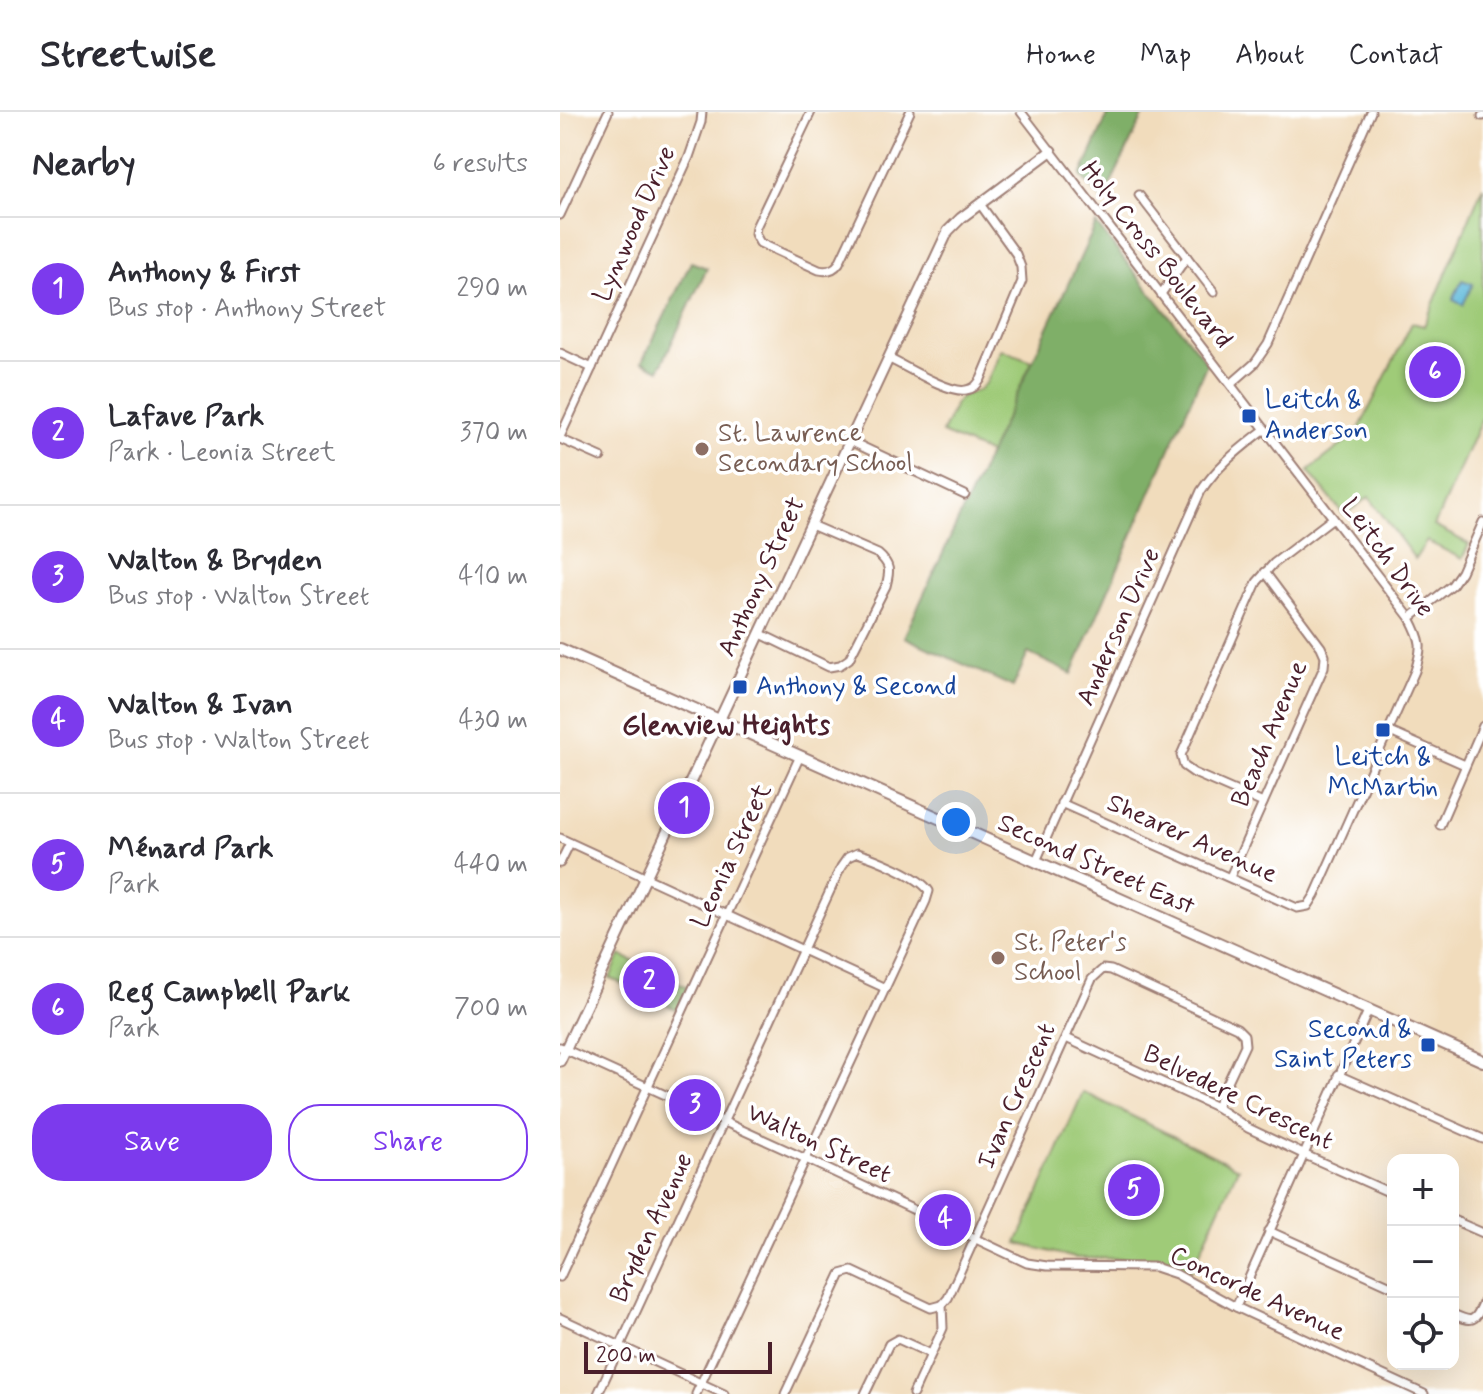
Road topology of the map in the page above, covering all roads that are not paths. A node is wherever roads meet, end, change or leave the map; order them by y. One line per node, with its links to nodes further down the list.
1 (608, 112): 10 (street)
2 (702, 112): 16 (street, Lynwood Drive)
3 (811, 112): 4 (street)
4 (910, 112)
5 (1021, 112): 7 (street, Holy Cross Boulevard)
6 (1371, 112): 17 (street)
7 (1051, 151): 9 (street, Anthony Street); 13 (street, Holy Cross Boulevard)
8 (1139, 195): 11 (street)
9 (980, 204): 15 (street, Anthony Street); 15 (street)
10 (560, 215)
11 (1187, 257): 12 (street); 13 (street)
12 (1214, 292)
13 (1161, 294): 17 (street, Holy Cross Boulevard)
14 (560, 353): 16 (street)
15 (888, 358): 20 (street, Anthony Street)
16 (592, 368): 19 (street, Lynwood Drive)
17 (1231, 384): 18 (street, Leitch Drive)
18 (1265, 429): 23 (street, Leitch Drive); 35 (street, Anderson Drive)
19 (560, 438): 21 (street)
20 (850, 441): 22 (street); 25 (street, Anthony Street)
21 (601, 457)
22 (965, 495)
23 (1333, 518): 26 (street); 27 (street, Leitch Drive)
24 (1483, 522): 27 (street)
25 (811, 525): 28 (street, Anthony Street); 28 (street)
26 (1265, 572): 36 (street, Beach Avenue); 36 (street)
27 (1410, 618): 32 (street, Leitch Drive)
28 (761, 634): 30 (street, Anthony Street)
29 (560, 649): 30 (main road, Second Street East)
30 (718, 719): 33 (main road, Second Street East); 42 (street, Anthony Street)
31 (1483, 726): 34 (street)
32 (1388, 731): 34 (street); 44 (street, Leitch Drive)
33 (800, 756): 40 (main road, Second Street East); 45 (street, Leonia Street)
34 (1465, 765): 37 (street)
35 (1061, 803): 40 (street, Anderson Drive); 43 (street, Shearer Avenue)
36 (1263, 803): 43 (street, Beach Avenue)
37 (1440, 825)
38 (560, 838): 39 (street)
39 (570, 843): 41 (street); 42 (street)
40 (1036, 861): 48 (main road, Second Street East)
41 (560, 863)
42 (645, 877): 45 (street); 50 (street, Anthony Street)
43 (1230, 877): 44 (street, Shearer Avenue)
44 (1308, 906)
45 (727, 915): 46 (street); 54 (street, Leonia Street)
46 (803, 950): 47 (street); 47 (street, Bryden Avenue); 56 (street, Bryden Avenue)
47 (885, 988): 59 (street)
48 (1368, 1011): 52 (main road, Second Street East); 53 (street)
49 (1066, 1038): 55 (street, Belvedere Crescent); 55 (street, Ivan Crescent); 64 (street, Ivan Crescent)
50 (563, 1048): 51 (street, Anthony Street); 54 (street, Walton Street)
51 (560, 1061)
52 (1483, 1061)
53 (1338, 1075): 57 (street); 58 (street)
54 (647, 1087): 56 (street, Walton Street); 65 (street, Leonia Street)
55 (1216, 1107): 58 (street, Belvedere Crescent)
56 (723, 1122): 59 (street, Walton Street); 72 (street, Bryden Avenue)
57 (1483, 1139)
58 (1303, 1154): 60 (street, Belvedere Crescent); 62 (street)
59 (806, 1159): 64 (street, Walton Street); 74 (street)
60 (1387, 1191)
61 (1459, 1223): 63 (street)
62 (1269, 1231): 66 (street); 69 (street)
63 (1483, 1233)
64 (975, 1238): 68 (street, Ivan Crescent); 69 (street, Concorde Avenue)
65 (560, 1277)
66 (1387, 1284)
67 (1483, 1303): 70 (street)
68 (942, 1305): 73 (street, Ivan Crescent); 78 (street)
69 (1236, 1307): 81 (street, Concorde Avenue)
70 (1459, 1317)
71 (560, 1318): 72 (street)
72 (619, 1345): 74 (street); 75 (street, Bryden Avenue)
73 (931, 1354): 79 (street); 80 (street, Ivan Crescent)
74 (701, 1384): 76 (street); 77 (street)
75 (598, 1394)
76 (696, 1394)
77 (724, 1394)
78 (785, 1394)
79 (865, 1394)
80 (913, 1394)
81 (1424, 1394)

